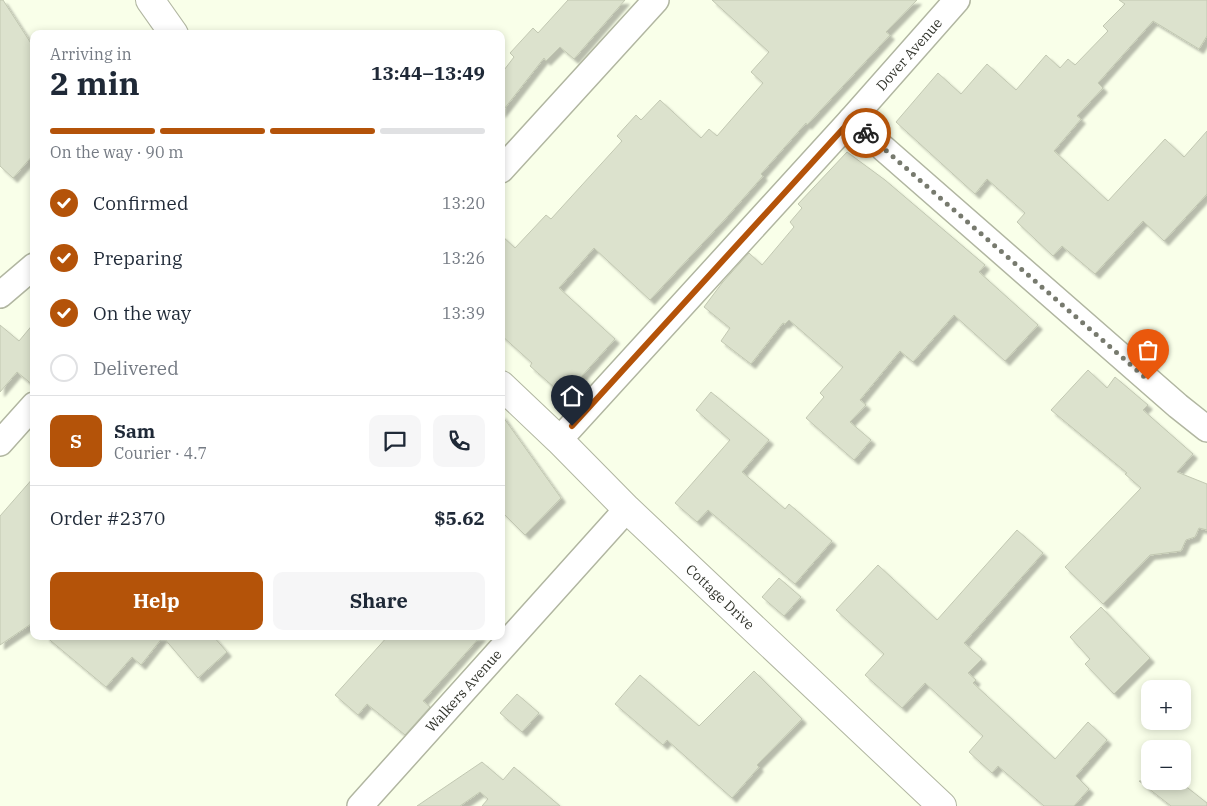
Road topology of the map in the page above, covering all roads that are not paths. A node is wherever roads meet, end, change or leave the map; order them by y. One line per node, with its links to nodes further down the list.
1 (150, 0): 4 (street)
2 (656, 0): 6 (street)
3 (957, 0): 5 (street, Dover Avenue)
4 (171, 30)
5 (851, 120): 11 (street); 12 (street, Dover Avenue)
6 (505, 166)
7 (30, 269): 8 (street)
8 (0, 295)
9 (505, 389): 12 (street, Cottage Drive)
10 (30, 409): 13 (street)
11 (1207, 429)
12 (559, 440): 14 (street, Cottage Drive)
13 (0, 443)
14 (627, 509): 15 (street, Walkers Avenue); 16 (street, Cottage Drive)
15 (360, 806)
16 (942, 806)

